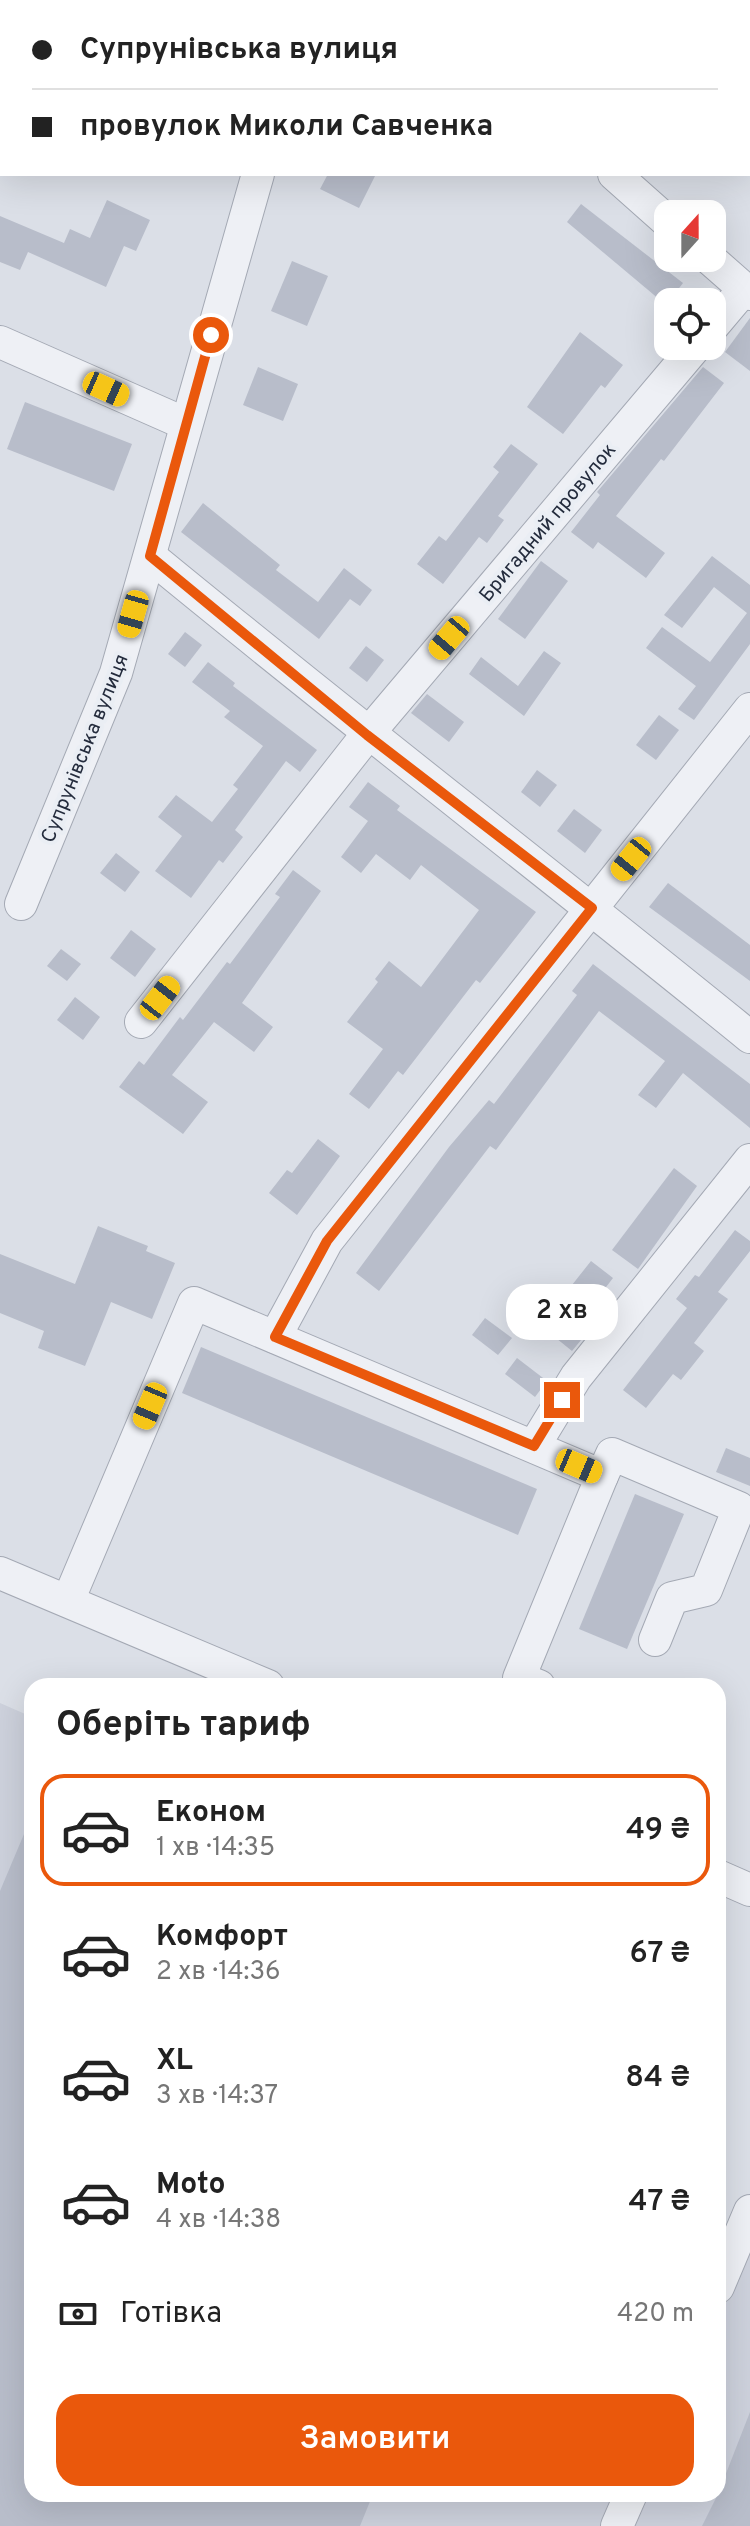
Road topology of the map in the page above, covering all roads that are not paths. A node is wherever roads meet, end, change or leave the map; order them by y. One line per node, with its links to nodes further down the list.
1 (257, 176): 9 (street, Супрунівська вулиця)
2 (616, 176): 3 (street)
3 (654, 210)
4 (725, 272): 5 (street)
5 (747, 292): 6 (street)
6 (726, 313)
7 (0, 342): 9 (street)
8 (684, 360): 12 (street, Бригадний провулок)
9 (186, 424): 10 (street, Супрунівська вулиця)
10 (150, 556): 12 (street); 13 (street, Супрунівська вулиця)
11 (750, 709): 14 (street)
12 (367, 735): 14 (street); 15 (street, Бригадний провулок)
13 (21, 904)
14 (592, 908): 16 (street); 18 (street)
15 (141, 1022)
16 (750, 1037)
17 (750, 1160): 19 (street)
18 (275, 1337): 19 (street); 22 (street)
19 (534, 1446): 20 (street)
20 (602, 1476): 23 (street); 25 (street)
21 (0, 1573): 22 (street)
22 (68, 1601): 24 (street)
23 (655, 1640)
24 (249, 1678)
25 (519, 1678)
26 (726, 1880): 27 (street)
27 (750, 1890)
28 (750, 2211): 29 (street)
29 (726, 2268)
30 (628, 2502): 31 (street)
31 (617, 2526)

